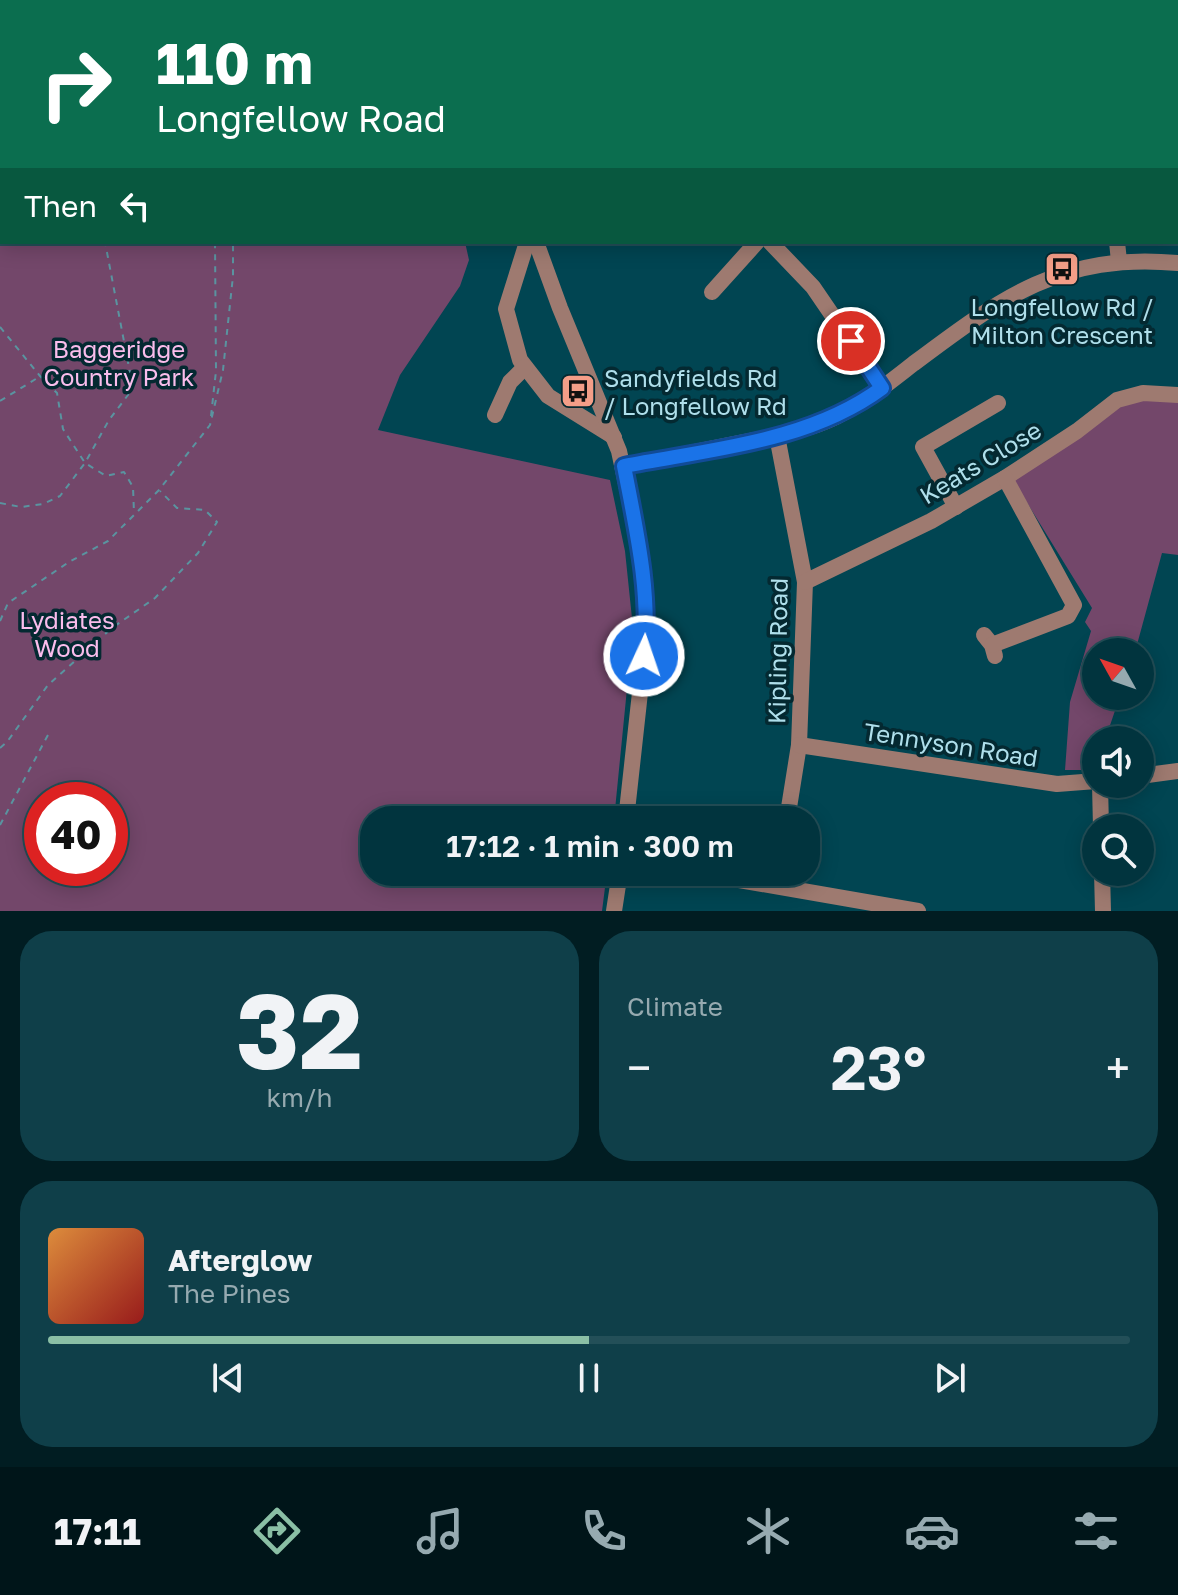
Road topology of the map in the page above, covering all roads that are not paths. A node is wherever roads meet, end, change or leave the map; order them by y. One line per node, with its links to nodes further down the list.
1 (526, 244): 9 (street)
2 (537, 244): 15 (street)
3 (755, 244): 8 (street)
4 (772, 244): 10 (street)
5 (1117, 244): 6 (street)
6 (1119, 261): 7 (street); 10 (street)
7 (1178, 263)
8 (708, 294)
9 (525, 367): 13 (street); 15 (street)
10 (882, 388): 14 (street)
11 (1178, 395): 17 (street, Keats Close)
12 (998, 403): 18 (street)
13 (495, 415)
14 (777, 436): 16 (street); 19 (street, Kipling Road)
15 (615, 437): 16 (street)
16 (624, 466): 25 (street)
17 (1005, 478): 18 (street, Keats Close); 20 (street)
18 (956, 507): 19 (street, Keats Close)
19 (805, 582): 21 (street, Kipling Road)
20 (990, 646)
21 (799, 745): 24 (street, Tennyson Road); 26 (street, Kipling Road)
22 (1178, 771): 23 (street)
23 (1154, 774)
24 (1082, 783)
25 (628, 806)
26 (789, 806)
27 (618, 886): 30 (street)
28 (805, 886): 31 (street)
29 (1102, 886): 32 (street)
30 (614, 911)
31 (918, 911)
32 (1103, 911)

